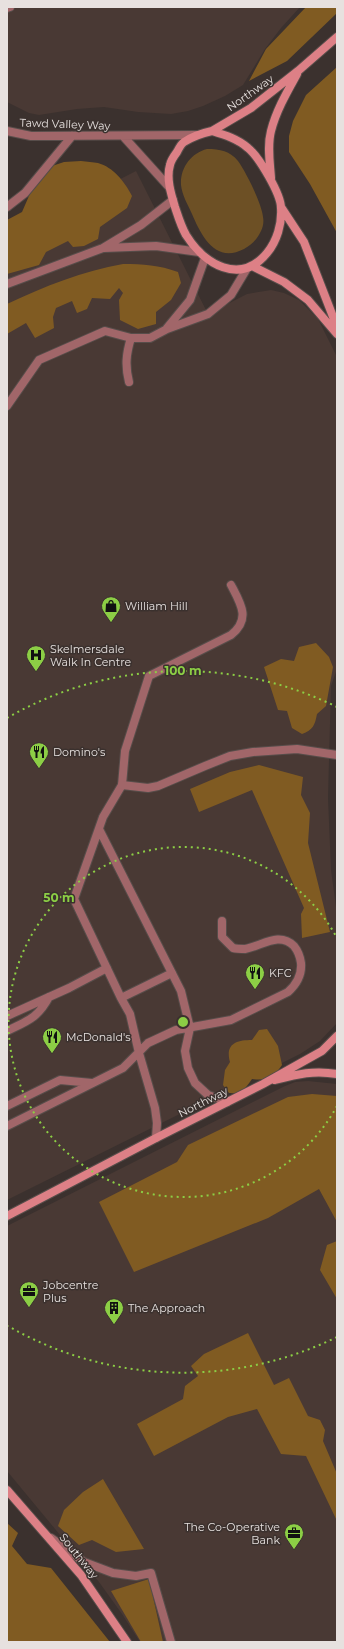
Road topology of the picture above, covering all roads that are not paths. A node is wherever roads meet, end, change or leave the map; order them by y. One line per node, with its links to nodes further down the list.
1 (10, 7): 2 (street)
2 (7, 8)
3 (337, 37): 4 (street, Northway)
4 (301, 69): 6 (street, Northway); 10 (street, Northway)
5 (7, 131): 8 (street, Tawd Valley Way)
6 (212, 131): 7 (street); 10 (street)
7 (196, 135): 9 (street, Tawd Valley Way); 11 (street)
8 (72, 136): 9 (street, Tawd Valley Way); 13 (street)
9 (123, 136): 11 (street, Tawd Valley Way)
10 (272, 183): 14 (street)
11 (169, 187): 12 (street)
12 (173, 200): 15 (street); 16 (street)
13 (7, 207)
14 (281, 207): 18 (street); 20 (street)
15 (103, 248): 16 (street); 19 (street)
16 (199, 252): 17 (street)
17 (205, 258): 18 (street); 21 (street)
18 (249, 268): 21 (street); 22 (street)
19 (7, 284)
20 (337, 327)
21 (167, 329): 23 (street)
22 (337, 334)
23 (131, 338): 24 (street); 25 (street)
24 (129, 382)
25 (7, 406)
26 (231, 585): 28 (street)
27 (337, 754): 28 (street)
28 (122, 785): 29 (street)
29 (99, 829): 31 (street); 32 (street)
30 (222, 921): 36 (street)
31 (107, 968): 33 (street); 34 (street)
32 (172, 973): 34 (street); 36 (street)
33 (49, 997): 35 (street); 37 (street)
34 (121, 998): 39 (street)
35 (7, 1016)
36 (190, 1028): 39 (street); 43 (street)
37 (7, 1032)
38 (337, 1036): 42 (street, Northway)
39 (139, 1053): 41 (street); 46 (street)
40 (337, 1074): 42 (street)
41 (93, 1084): 44 (street); 45 (street)
42 (263, 1084): 43 (street, Northway)
43 (227, 1102): 46 (street, Northway)
44 (7, 1106)
45 (7, 1126)
46 (156, 1138): 47 (street, Northway)
47 (7, 1216)
48 (7, 1490): 49 (street, Southway)
49 (51, 1538): 50 (street, Southway); 51 (street)
50 (127, 1642)
51 (171, 1642)

